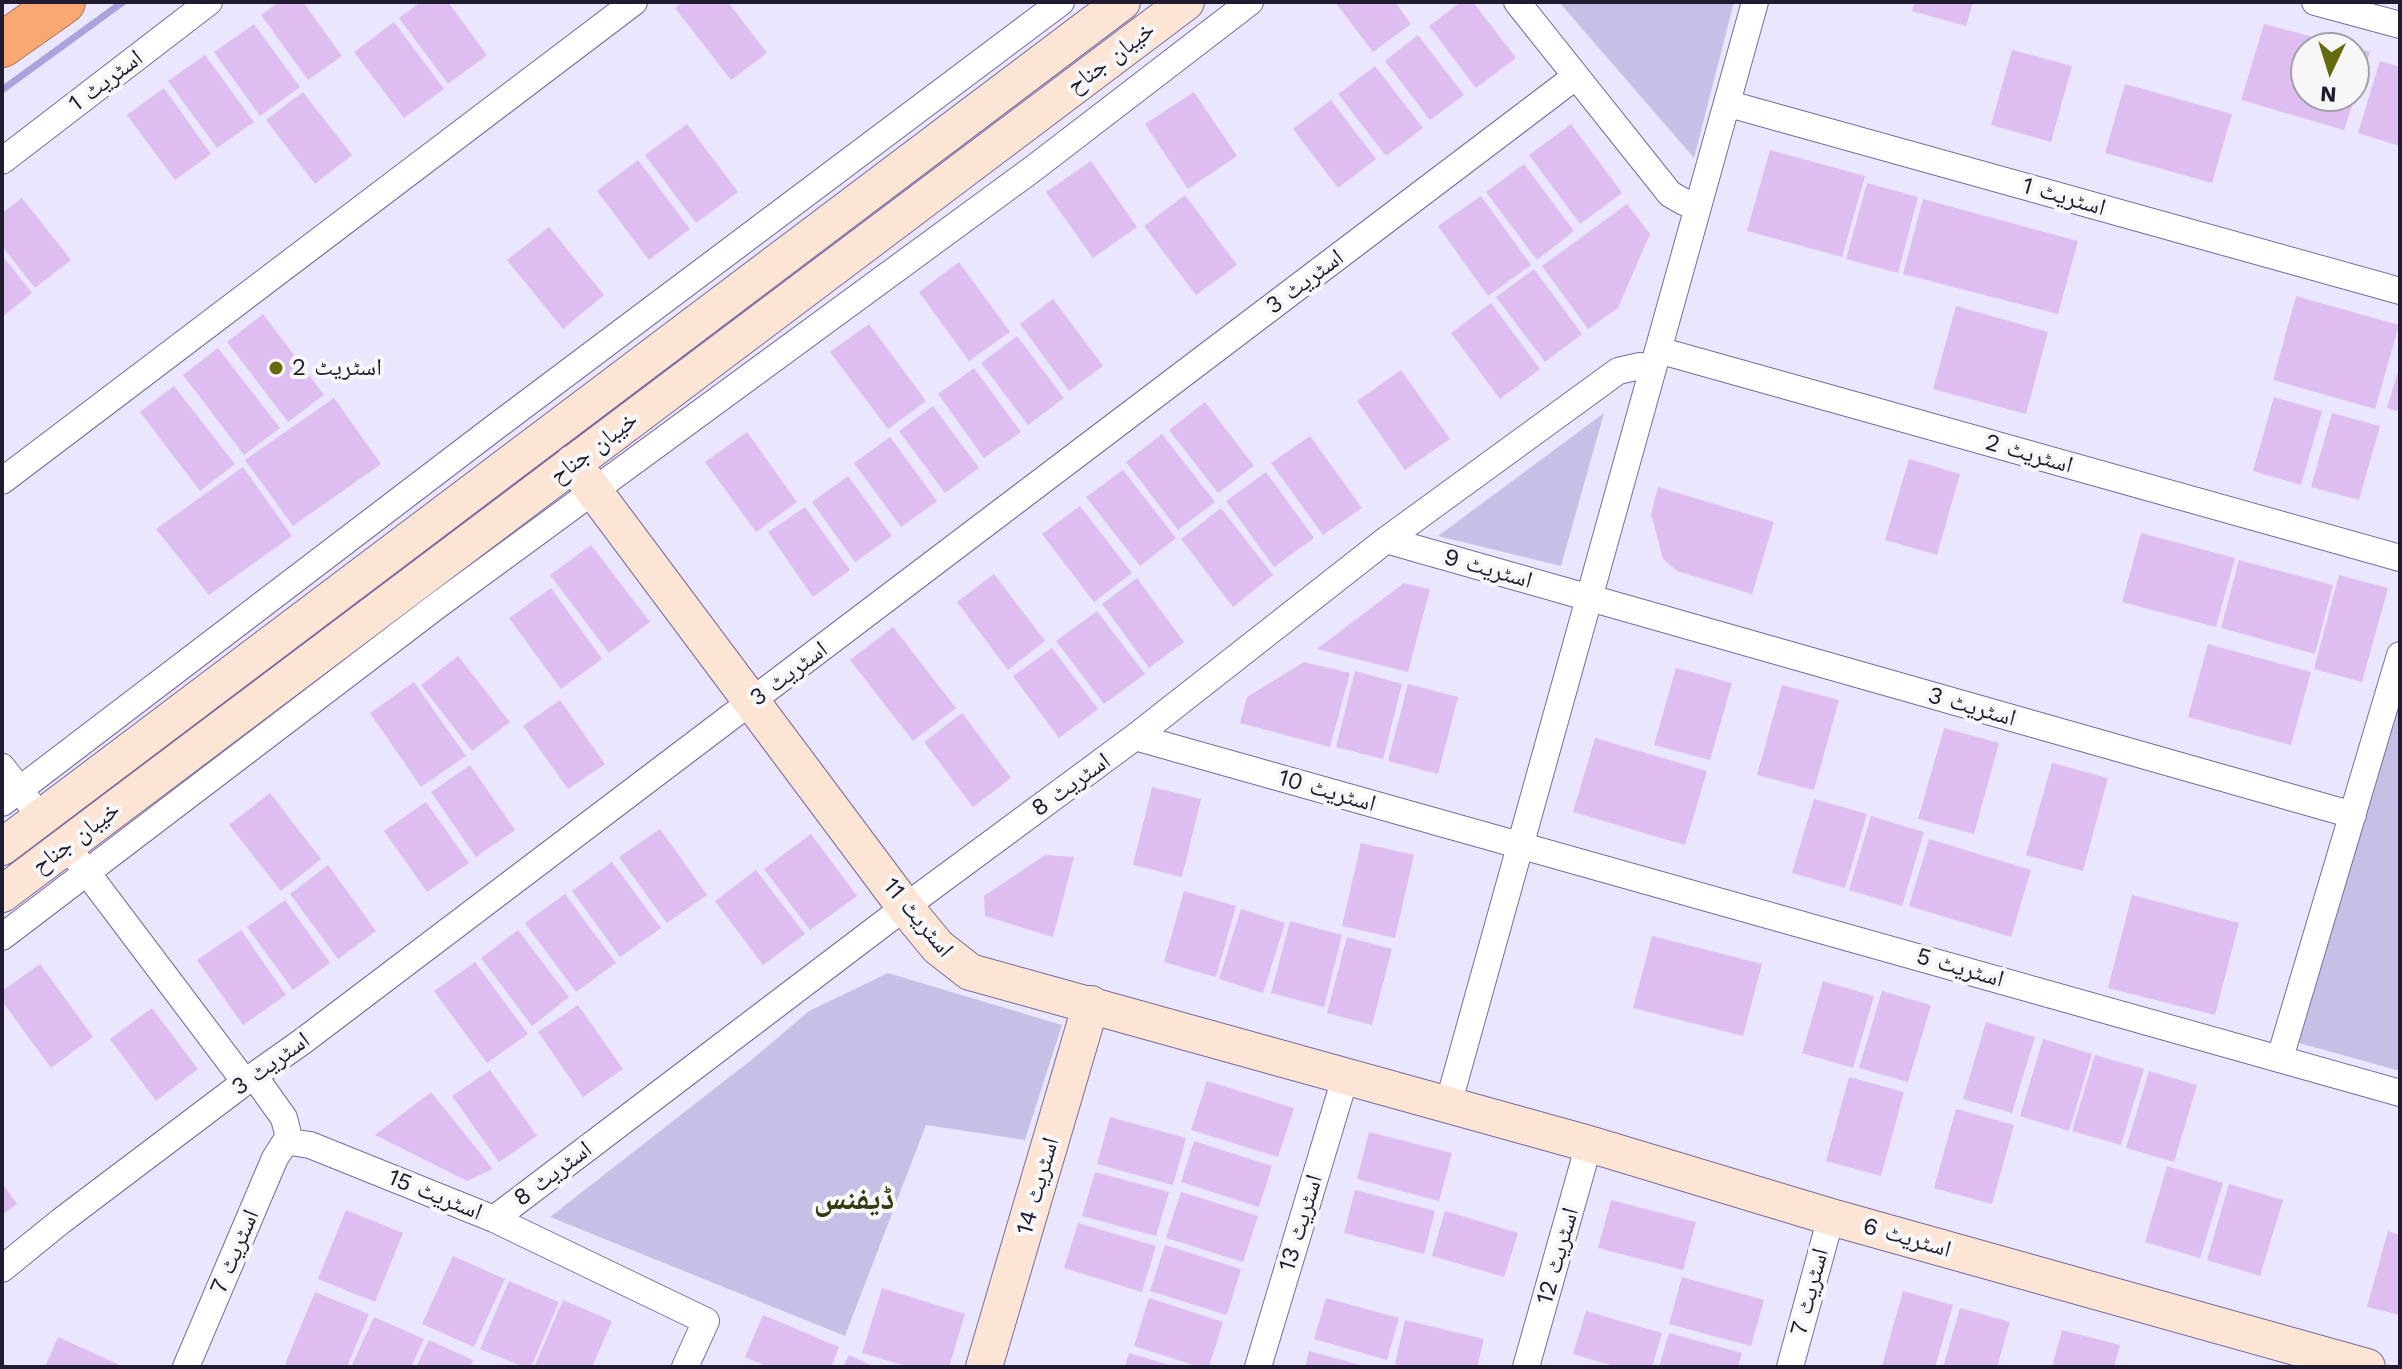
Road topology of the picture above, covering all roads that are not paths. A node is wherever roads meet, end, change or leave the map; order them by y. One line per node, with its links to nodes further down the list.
1 (63, 2): 12 (highway)
2 (209, 2): 15 (street, اسٹریٹ 1)
3 (634, 2): 20 (street)
4 (1061, 2): 28 (street)
5 (1122, 2): 28 (main road, خیبان جناح)
6 (1186, 2): 19 (main road, خیبان جناح)
7 (1250, 2): 19 (street)
8 (1517, 2): 13 (street)
9 (1755, 2): 14 (street)
10 (2315, 2): 11 (street)
11 (2400, 25)
12 (2, 45)
13 (1575, 77): 16 (street); 25 (street, اسٹریٹ 3)
14 (1729, 104): 16 (street); 17 (street, اسٹریٹ 1)
15 (2, 161)
16 (1698, 206): 18 (street)
17 (2400, 291)
18 (1656, 360): 21 (street, اسٹریٹ 8); 22 (street, اسٹریٹ 2); 23 (street)
19 (583, 477): 25 (main road, اسٹریٹ 11); 32 (main road, خیبان جناح)
20 (2, 481)
21 (1386, 540): 23 (street, اسٹریٹ 9); 26 (street, اسٹریٹ 8)
22 (2400, 558)
23 (1591, 599): 29 (street, اسٹریٹ 3); 30 (street)
24 (2400, 655): 29 (street)
25 (753, 701): 34 (main road, اسٹریٹ 11); 39 (street, اسٹریٹ 3)
26 (1135, 737): 30 (street, اسٹریٹ 10); 34 (street, اسٹریٹ 8)
27 (2, 767): 28 (street)
28 (21, 804): 31 (main road, خیبان جناح)
29 (2353, 815): 37 (street)
30 (1519, 844): 37 (street, اسٹریٹ 5); 41 (street)
31 (2, 847)
32 (76, 859): 33 (main road, خیبان جناح); 35 (street); 39 (street)
33 (2, 894)
34 (905, 907): 36 (main road, اسٹریٹ 11); 45 (street, اسٹریٹ 8)
35 (2, 937)
36 (1091, 1004): 38 (main road, اسٹریٹ 11); 49 (main road, اسٹریٹ 14)
37 (2280, 1058): 40 (street, اسٹریٹ 5)
38 (1345, 1078): 41 (main road, اسٹریٹ 11); 50 (street, اسٹریٹ 13)
39 (250, 1079): 42 (street); 46 (street, اسٹریٹ 3)
40 (2400, 1093)
41 (1448, 1105): 43 (main road, اسٹریٹ 6)
42 (290, 1142): 45 (street, اسٹریٹ 15); 47 (street, اسٹریٹ 7)
43 (1589, 1144): 44 (main road, اسٹریٹ 6); 51 (street, اسٹریٹ 12)
44 (1831, 1217): 52 (street, اسٹریٹ 7); 53 (main road, اسٹریٹ 6)
45 (494, 1219): 48 (street, اسٹریٹ 15)
46 (2, 1269)
47 (186, 1367)
48 (685, 1367)
49 (984, 1367)
50 (1258, 1367)
51 (1526, 1367)
52 (1790, 1367)
53 (2367, 1367)

